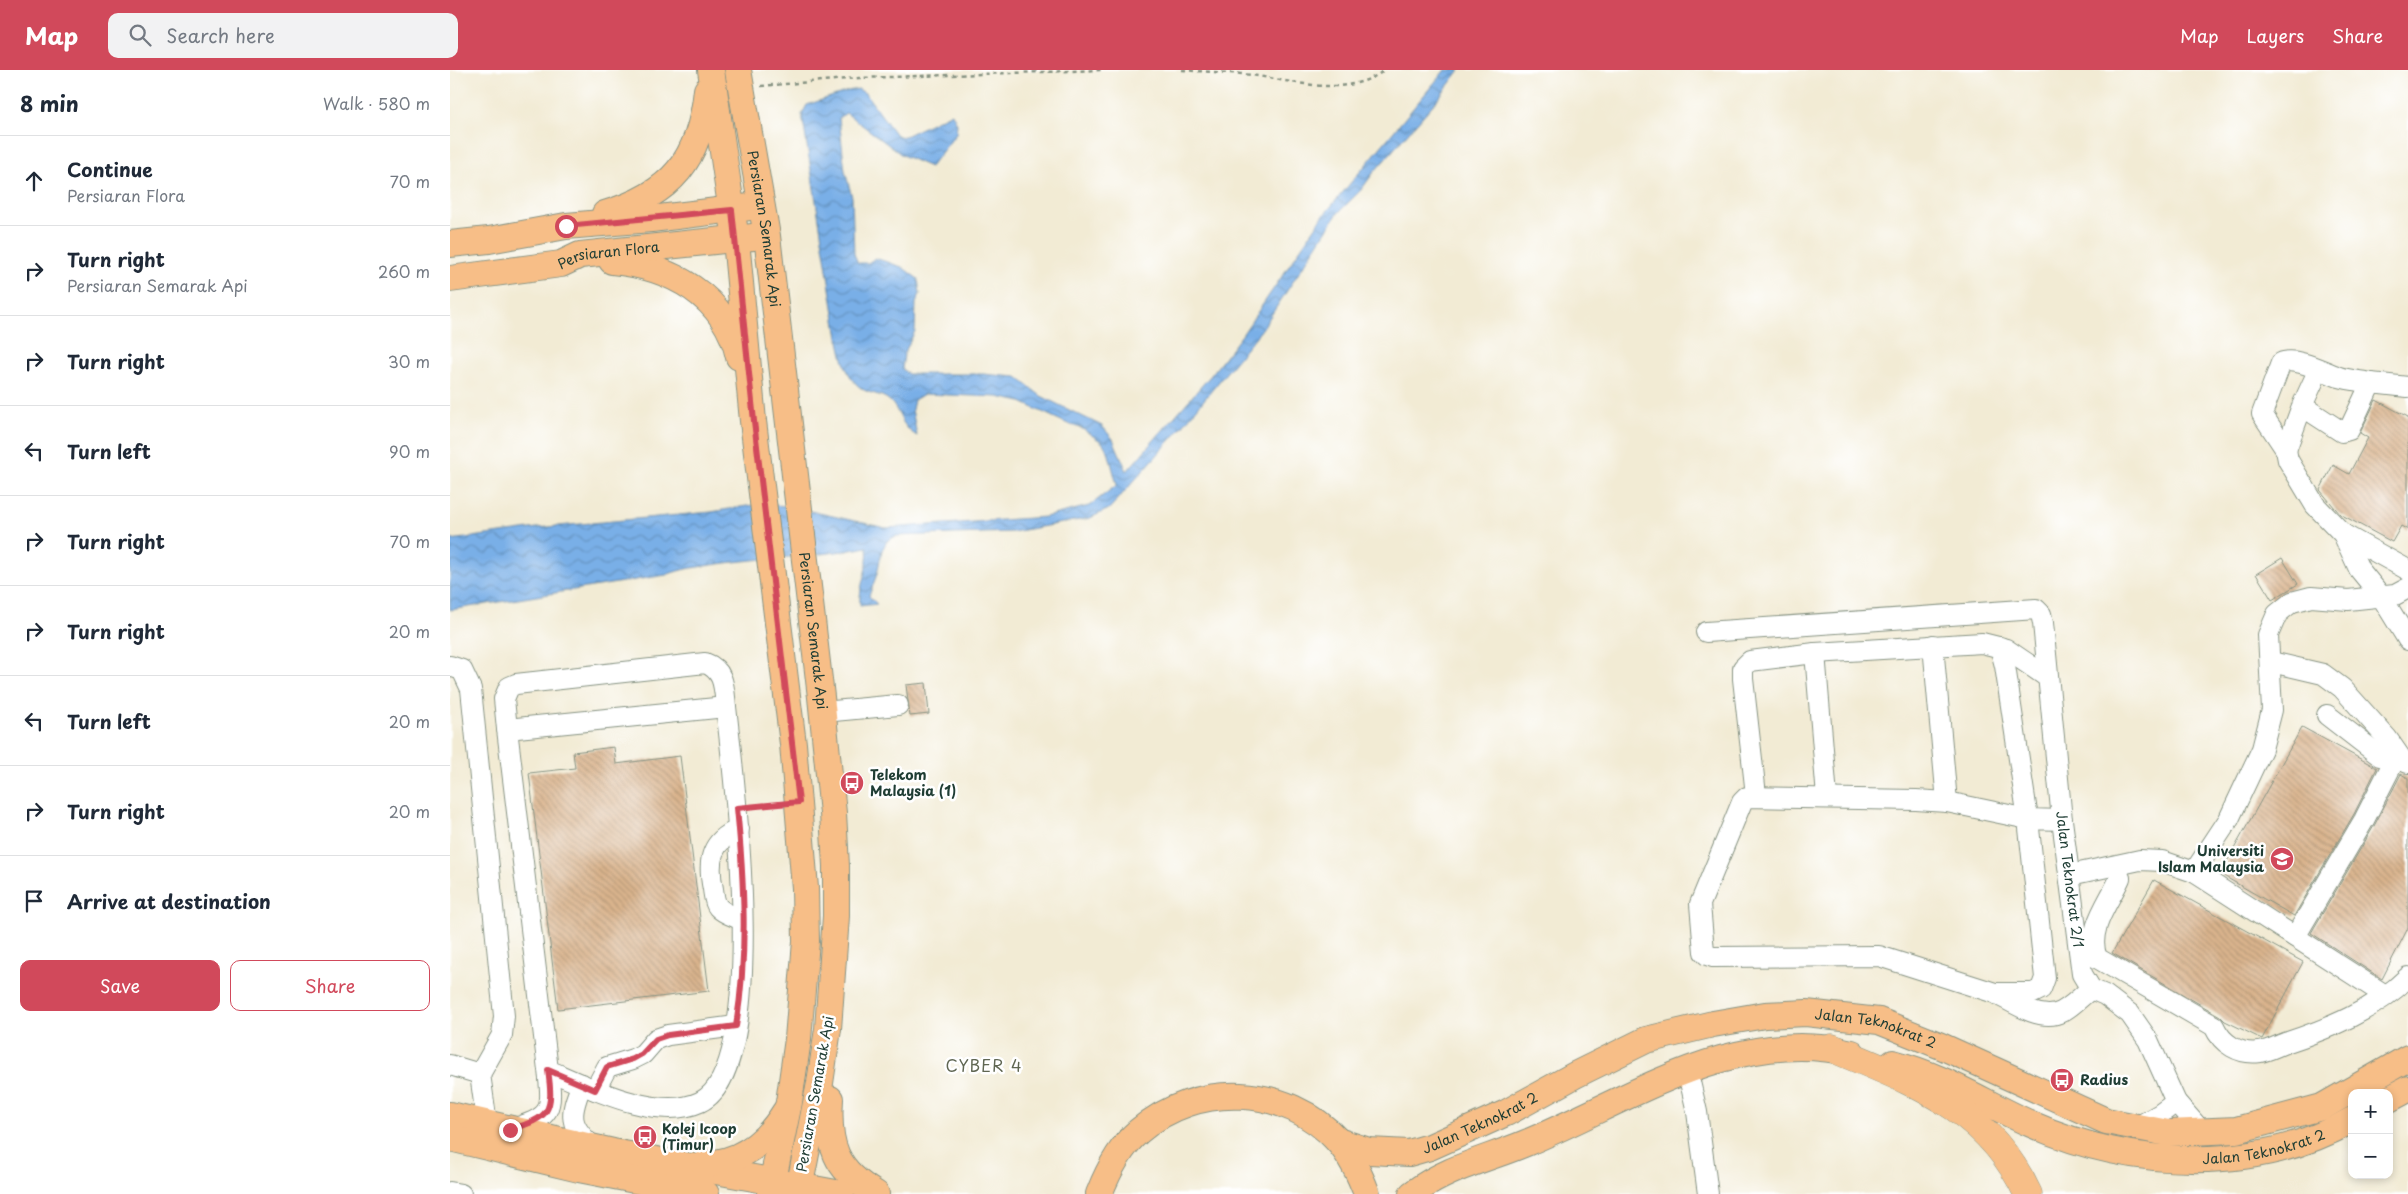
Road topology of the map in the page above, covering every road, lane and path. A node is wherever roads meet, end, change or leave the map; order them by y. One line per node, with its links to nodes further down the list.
1 (706, 70): 9 (main road)
2 (711, 70): 8 (main road, Persiaran Semarak Api)
3 (1102, 70): 6 (path)
4 (1182, 70): 5 (path)
5 (1385, 70)
6 (740, 79): 7 (main road, Persiaran Semarak Api)
7 (763, 206): 8 (main road); 10 (main road, Persiaran Semarak Api)
8 (732, 210): 9 (main road); 11 (main road, Persiaran Semarak Api)
9 (566, 226): 12 (main road)
10 (767, 236): 11 (main road, Persiaran Flora); 35 (main road, Persiaran Semarak Api)
11 (736, 240): 13 (main road, Persiaran Flora); 19 (main road, Persiaran Semarak Api)
12 (450, 244)
13 (561, 264): 14 (main road, Persiaran Flora); 19 (main road)
14 (450, 279)
15 (2319, 369): 16 (street); 18 (street); 20 (street)
16 (2371, 382): 17 (street); 18 (street)
17 (2408, 387)
18 (2302, 406): 20 (street)
19 (754, 421): 41 (main road, Persiaran Semarak Api)
20 (2286, 450): 21 (street)
21 (2343, 534): 22 (street); 24 (street)
22 (2408, 570)
23 (2408, 588): 24 (street)
24 (2381, 596): 26 (street); 30 (street)
25 (1706, 632): 32 (street, Jalan Teknokrat 2/1)
26 (2408, 640)
27 (1933, 645): 28 (street); 29 (street); 42 (street)
28 (2000, 647): 32 (street); 44 (street)
29 (1815, 653): 39 (street); 40 (street)
30 (2271, 662): 38 (street); 48 (street)
31 (450, 666): 64 (street)
32 (2048, 677): 45 (street, Jalan Teknokrat 2/1)
33 (898, 705): 35 (street)
34 (726, 706): 37 (street); 37 (street); 43 (street)
35 (823, 712): 57 (main road, Persiaran Semarak Api)
36 (2328, 715): 38 (street)
37 (507, 729): 63 (street)
38 (2402, 761): 52 (street)
39 (1756, 795): 40 (street); 55 (street)
40 (1827, 797): 42 (street)
41 (799, 802): 43 (path); 69 (main road, Persiaran Semarak Api)
42 (1947, 802): 44 (street)
43 (737, 808): 46 (street)
44 (2028, 820): 45 (street); 55 (street)
45 (2062, 820): 50 (street, Jalan Teknokrat 2/1)
46 (739, 829): 51 (street); 51 (street)
47 (2162, 860): 48 (street); 49 (street); 50 (street)
48 (2194, 872): 52 (street)
49 (2120, 878): 50 (street); 56 (street)
50 (2071, 881): 54 (street, Jalan Teknokrat 2/1)
51 (742, 920): 58 (street)
52 (2295, 937): 56 (street)
53 (2408, 977): 56 (street)
54 (2091, 989): 55 (street); 68 (street)
55 (1995, 993)
56 (2386, 995)
57 (829, 1016): 81 (main road, Persiaran Semarak Api); 86 (main road)
58 (736, 1026): 65 (street); 65 (street)
59 (1832, 1048): 62 (main road, Jalan Teknokrat 2); 71 (main road, Jalan Teknokrat 2); 91 (highway)
60 (2408, 1058): 74 (main road, Jalan Teknokrat 2)
61 (450, 1064): 64 (street)
62 (1687, 1069): 89 (main road, Jalan Teknokrat 2); 90 (street)
63 (548, 1070): 65 (street); 72 (street)
64 (480, 1074): 72 (street)
65 (588, 1087): 77 (street)
66 (2408, 1089): 67 (main road)
67 (2393, 1097)
68 (2176, 1102): 73 (street); 74 (street)
69 (789, 1105): 78 (main road); 79 (main road, Persiaran Semarak Api)
70 (450, 1114): 72 (main road)
71 (2348, 1122)
72 (499, 1127): 77 (main road)
73 (2137, 1127): 74 (main road, Jalan Teknokrat 2); 76 (main road, Jalan Teknokrat 2)
74 (2205, 1132)
75 (450, 1138): 80 (main road)
76 (1338, 1141): 87 (main road); 88 (main road)
77 (595, 1148): 78 (main road)
78 (681, 1164): 79 (main road)
79 (771, 1187): 81 (main road)
80 (673, 1190): 84 (main road)
81 (799, 1190): 85 (main road)
82 (450, 1192): 83 (street)
83 (460, 1194)
84 (706, 1194)
85 (841, 1194)
86 (876, 1194)
87 (1099, 1194)
88 (1367, 1194)
89 (1412, 1194)
90 (1708, 1194)
91 (2028, 1194)

